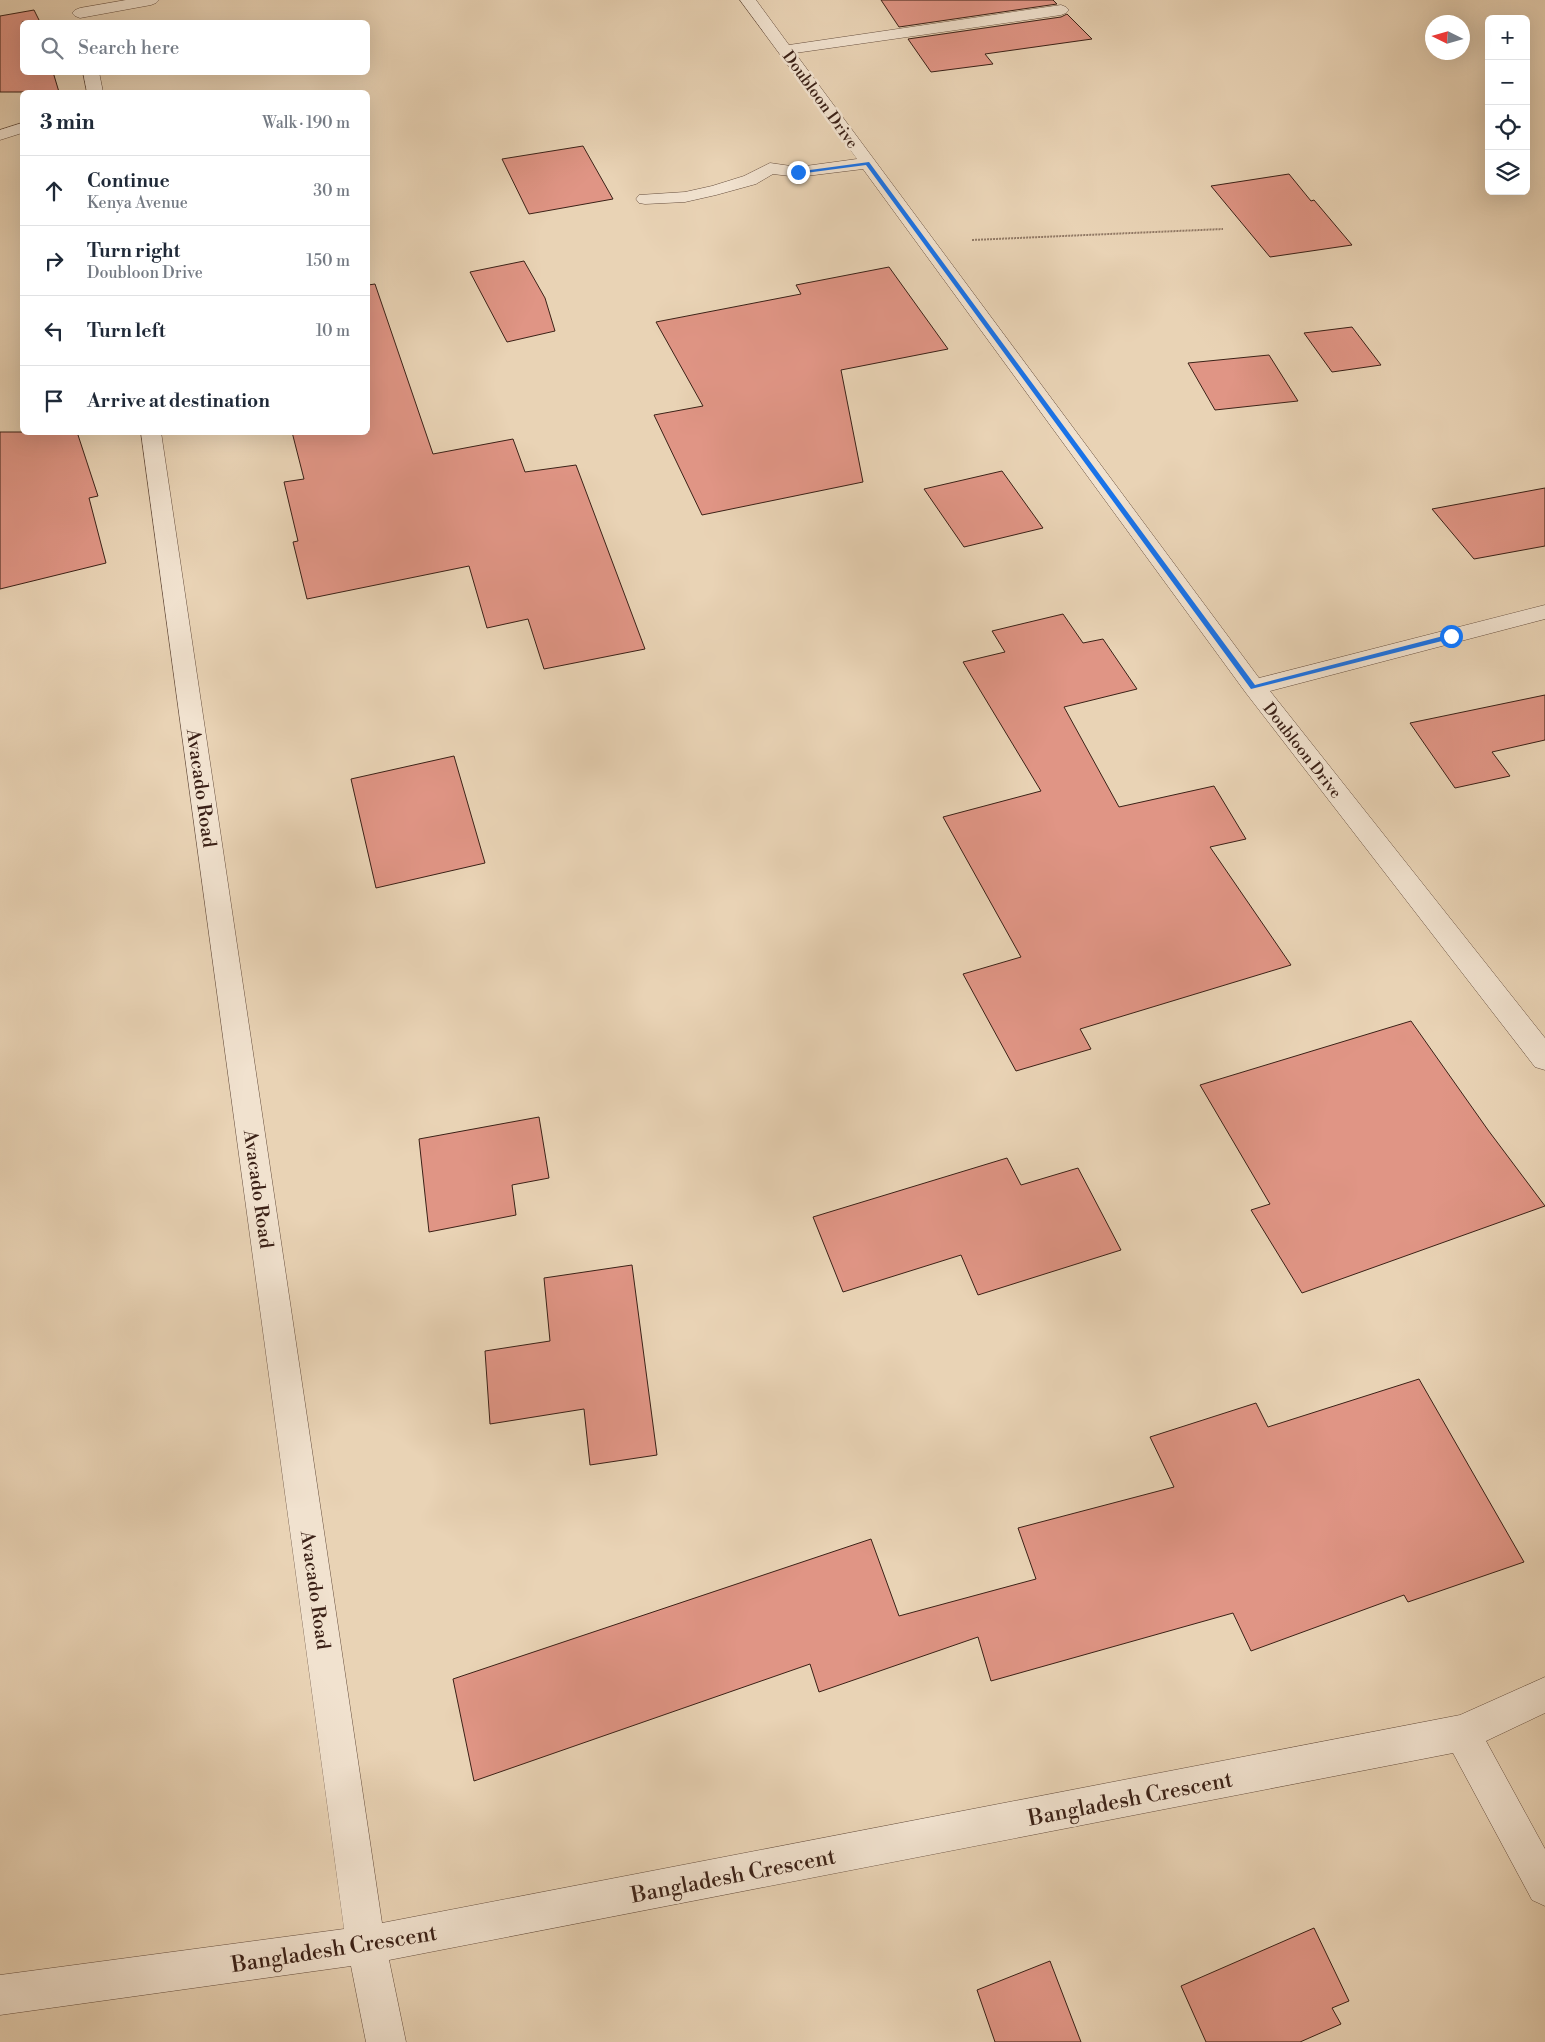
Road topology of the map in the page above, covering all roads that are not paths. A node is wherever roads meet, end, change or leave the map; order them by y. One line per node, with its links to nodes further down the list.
1 (151, 0): 4 (street)
2 (748, 0): 5 (street, Doubloon Drive)
3 (1061, 10): 5 (street)
4 (80, 12)
5 (784, 50): 8 (street, Doubloon Drive)
6 (20, 129): 7 (street)
7 (0, 135)
8 (868, 163): 9 (street); 12 (street, Doubloon Drive)
9 (645, 199)
10 (151, 435): 18 (street, Avacado Road)
11 (1545, 612): 12 (street)
12 (1254, 688): 13 (street, Doubloon Drive)
13 (1533, 1024): 14 (street, Doubloon Drive)
14 (1545, 1059)
15 (1545, 1695): 16 (street)
16 (1462, 1733): 17 (street); 18 (street, Bangladesh Crescent)
17 (1545, 1887)
18 (366, 1945): 19 (street, Bangladesh Crescent); 20 (street, Avacado Road)
19 (0, 1996)
20 (386, 2042)

